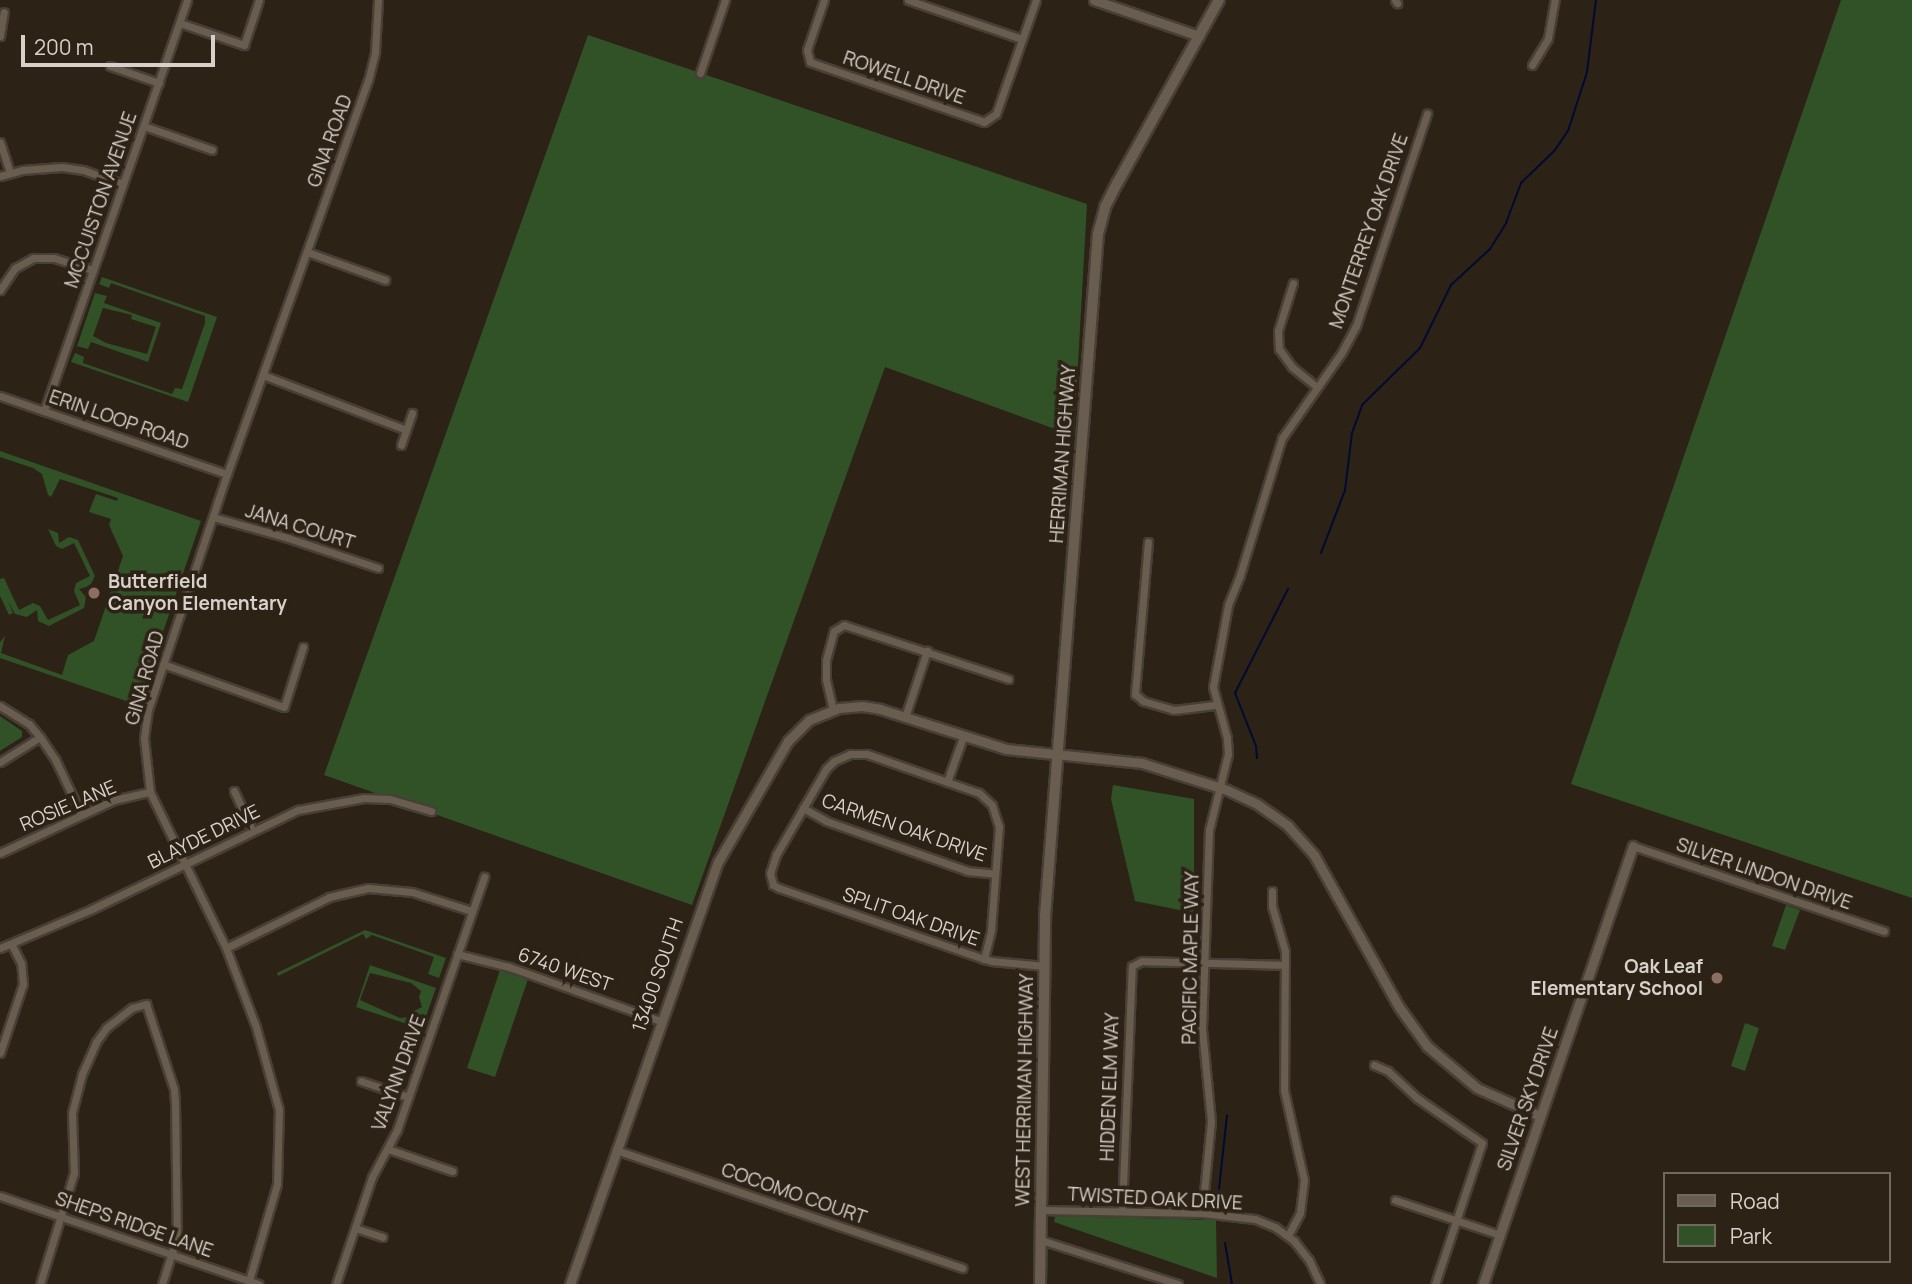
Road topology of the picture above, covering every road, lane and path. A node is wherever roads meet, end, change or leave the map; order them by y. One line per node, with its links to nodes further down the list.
1 (187, 0): 12 (street, MCCUISTON AVENUE)
2 (259, 0): 12 (street)
3 (378, 0): 27 (street, GINA ROAD)
4 (725, 0): 18 (street)
5 (824, 0): 15 (street, ROWELL DRIVE)
6 (908, 0): 15 (street)
7 (1035, 0): 15 (street)
8 (1094, 0): 14 (street)
9 (1219, 0): 14 (main road, HERRIMAN HIGHWAY)
10 (1555, 0): 16 (street)
11 (4, 12): 13 (street)
12 (180, 23): 19 (street, MCCUISTON AVENUE)
13 (0, 36)
14 (1199, 36): 53 (main road, HERRIMAN HIGHWAY)
15 (1022, 39)
16 (1532, 65)
17 (110, 66): 19 (street)
18 (700, 73)
19 (159, 83): 21 (street, MCCUISTON AVENUE)
20 (1427, 114): 33 (street, MONTERREY OAK DRIVE)
21 (144, 126): 23 (street); 26 (street, MCCUISTON AVENUE)
22 (0, 142): 24 (street)
23 (212, 150)
24 (10, 172): 25 (street); 26 (street)
25 (0, 176)
26 (123, 184): 28 (street, MCCUISTON AVENUE)
27 (307, 253): 29 (street); 32 (street, GINA ROAD)
28 (93, 270): 31 (street); 35 (street, MCCUISTON AVENUE)
29 (385, 280)
30 (1293, 283): 33 (street)
31 (0, 290)
32 (263, 375): 37 (street); 39 (street, GINA ROAD)
33 (1317, 387): 47 (street, MONTERREY OAK DRIVE)
34 (0, 396): 35 (street, ERIN LOOP ROAD)
35 (44, 411): 39 (street, ERIN LOOP ROAD)
36 (412, 413): 37 (street)
37 (406, 430): 38 (street)
38 (401, 445)
39 (227, 474): 40 (street, GINA ROAD)
40 (213, 517): 42 (street, JANA COURT); 45 (street, GINA ROAD)
41 (1148, 542): 47 (street)
42 (378, 568)
43 (303, 647): 45 (street)
44 (927, 652): 46 (street); 49 (street); 50 (street)
45 (163, 664): 58 (street, GINA ROAD)
46 (1008, 679)
47 (1216, 705): 56 (street, MONTERREY OAK DRIVE)
48 (0, 706): 51 (street)
49 (833, 710): 50 (street); 80 (street, 13400 SOUTH)
50 (905, 717): 52 (street)
51 (40, 737): 54 (street); 61 (street)
52 (963, 737): 53 (street); 55 (street)
53 (1059, 754): 56 (street); 71 (main road, HERRIMAN HIGHWAY)
54 (0, 762)
55 (947, 782): 59 (street); 66 (street)
56 (1218, 788): 77 (street, PACIFIC MAPLE WAY); 85 (street)
57 (234, 791): 62 (street)
58 (150, 792): 61 (street, ROSIE LANE); 65 (street, GINA ROAD)
59 (803, 808): 66 (street, CARMEN OAK DRIVE); 76 (street, SPLIT OAK DRIVE)
60 (431, 811): 62 (street, BLAYDE DRIVE)
61 (81, 814): 64 (street, ROSIE LANE)
62 (252, 830): 65 (street, BLAYDE DRIVE)
63 (1633, 846): 70 (street, SILVER LINDON DRIVE); 85 (street, SILVER SKY DRIVE)
64 (0, 853)
65 (184, 864): 72 (street, BLAYDE DRIVE); 74 (street, GINA ROAD)
66 (995, 874): 76 (street)
67 (484, 877): 69 (street, VALYNN DRIVE)
68 (1272, 891): 78 (street)
69 (472, 911): 74 (street); 75 (street, VALYNN DRIVE)
70 (1884, 931)
71 (1044, 940): 79 (main road, WEST HERRIMAN HIGHWAY)
72 (12, 945): 73 (street, BLAYDE DRIVE); 81 (street)
73 (0, 948)
74 (226, 948): 103 (street, GINA ROAD)
75 (457, 954): 80 (street, 6740 WEST); 84 (street, VALYNN DRIVE)
76 (984, 959): 79 (street, SPLIT OAK DRIVE)
77 (1204, 963): 78 (street); 92 (street, HIDDEN ELM WAY); 93 (street, PACIFIC MAPLE WAY)
78 (1285, 965): 98 (street)
79 (1044, 966): 91 (main road, WEST HERRIMAN HIGHWAY)
80 (661, 1021): 87 (street, 13400 SOUTH)
81 (0, 1053)
82 (1374, 1065): 95 (street)
83 (361, 1081): 84 (street)
84 (408, 1097): 86 (street, VALYNN DRIVE)
85 (1540, 1116): 97 (street, SILVER SKY DRIVE)
86 (388, 1149): 88 (street); 96 (street, VALYNN DRIVE)
87 (617, 1150): 102 (street, COCOMO COURT); 108 (street, 13400 SOUTH)
88 (452, 1171)
89 (0, 1196): 94 (street, SHEPS RIDGE LANE)
90 (1395, 1200): 95 (street)
91 (1041, 1210): 92 (street, TWISTED OAK DRIVE); 100 (main road, WEST HERRIMAN HIGHWAY)
92 (1122, 1211): 93 (street, TWISTED OAK DRIVE)
93 (1202, 1213): 98 (street, TWISTED OAK DRIVE)
94 (63, 1217): 101 (street, SHEPS RIDGE LANE); 101 (street); 104 (street)
95 (1456, 1221): 97 (street); 112 (street)
96 (355, 1227): 99 (street); 107 (street, VALYNN DRIVE)
97 (1500, 1235): 113 (street, SILVER SKY DRIVE)
98 (1288, 1236): 111 (street, TWISTED OAK DRIVE)
99 (383, 1237)
100 (1041, 1240): 109 (main road); 110 (street)
101 (172, 1254): 103 (street, SHEPS RIDGE LANE); 105 (street)
102 (962, 1268)
103 (248, 1282): 106 (street, SHEPS RIDGE LANE)
104 (40, 1284)
105 (162, 1284)
106 (258, 1284)
107 (336, 1284)
108 (570, 1284)
109 (1040, 1284)
110 (1178, 1284)
111 (1320, 1284)
112 (1435, 1284)
113 (1483, 1284)

